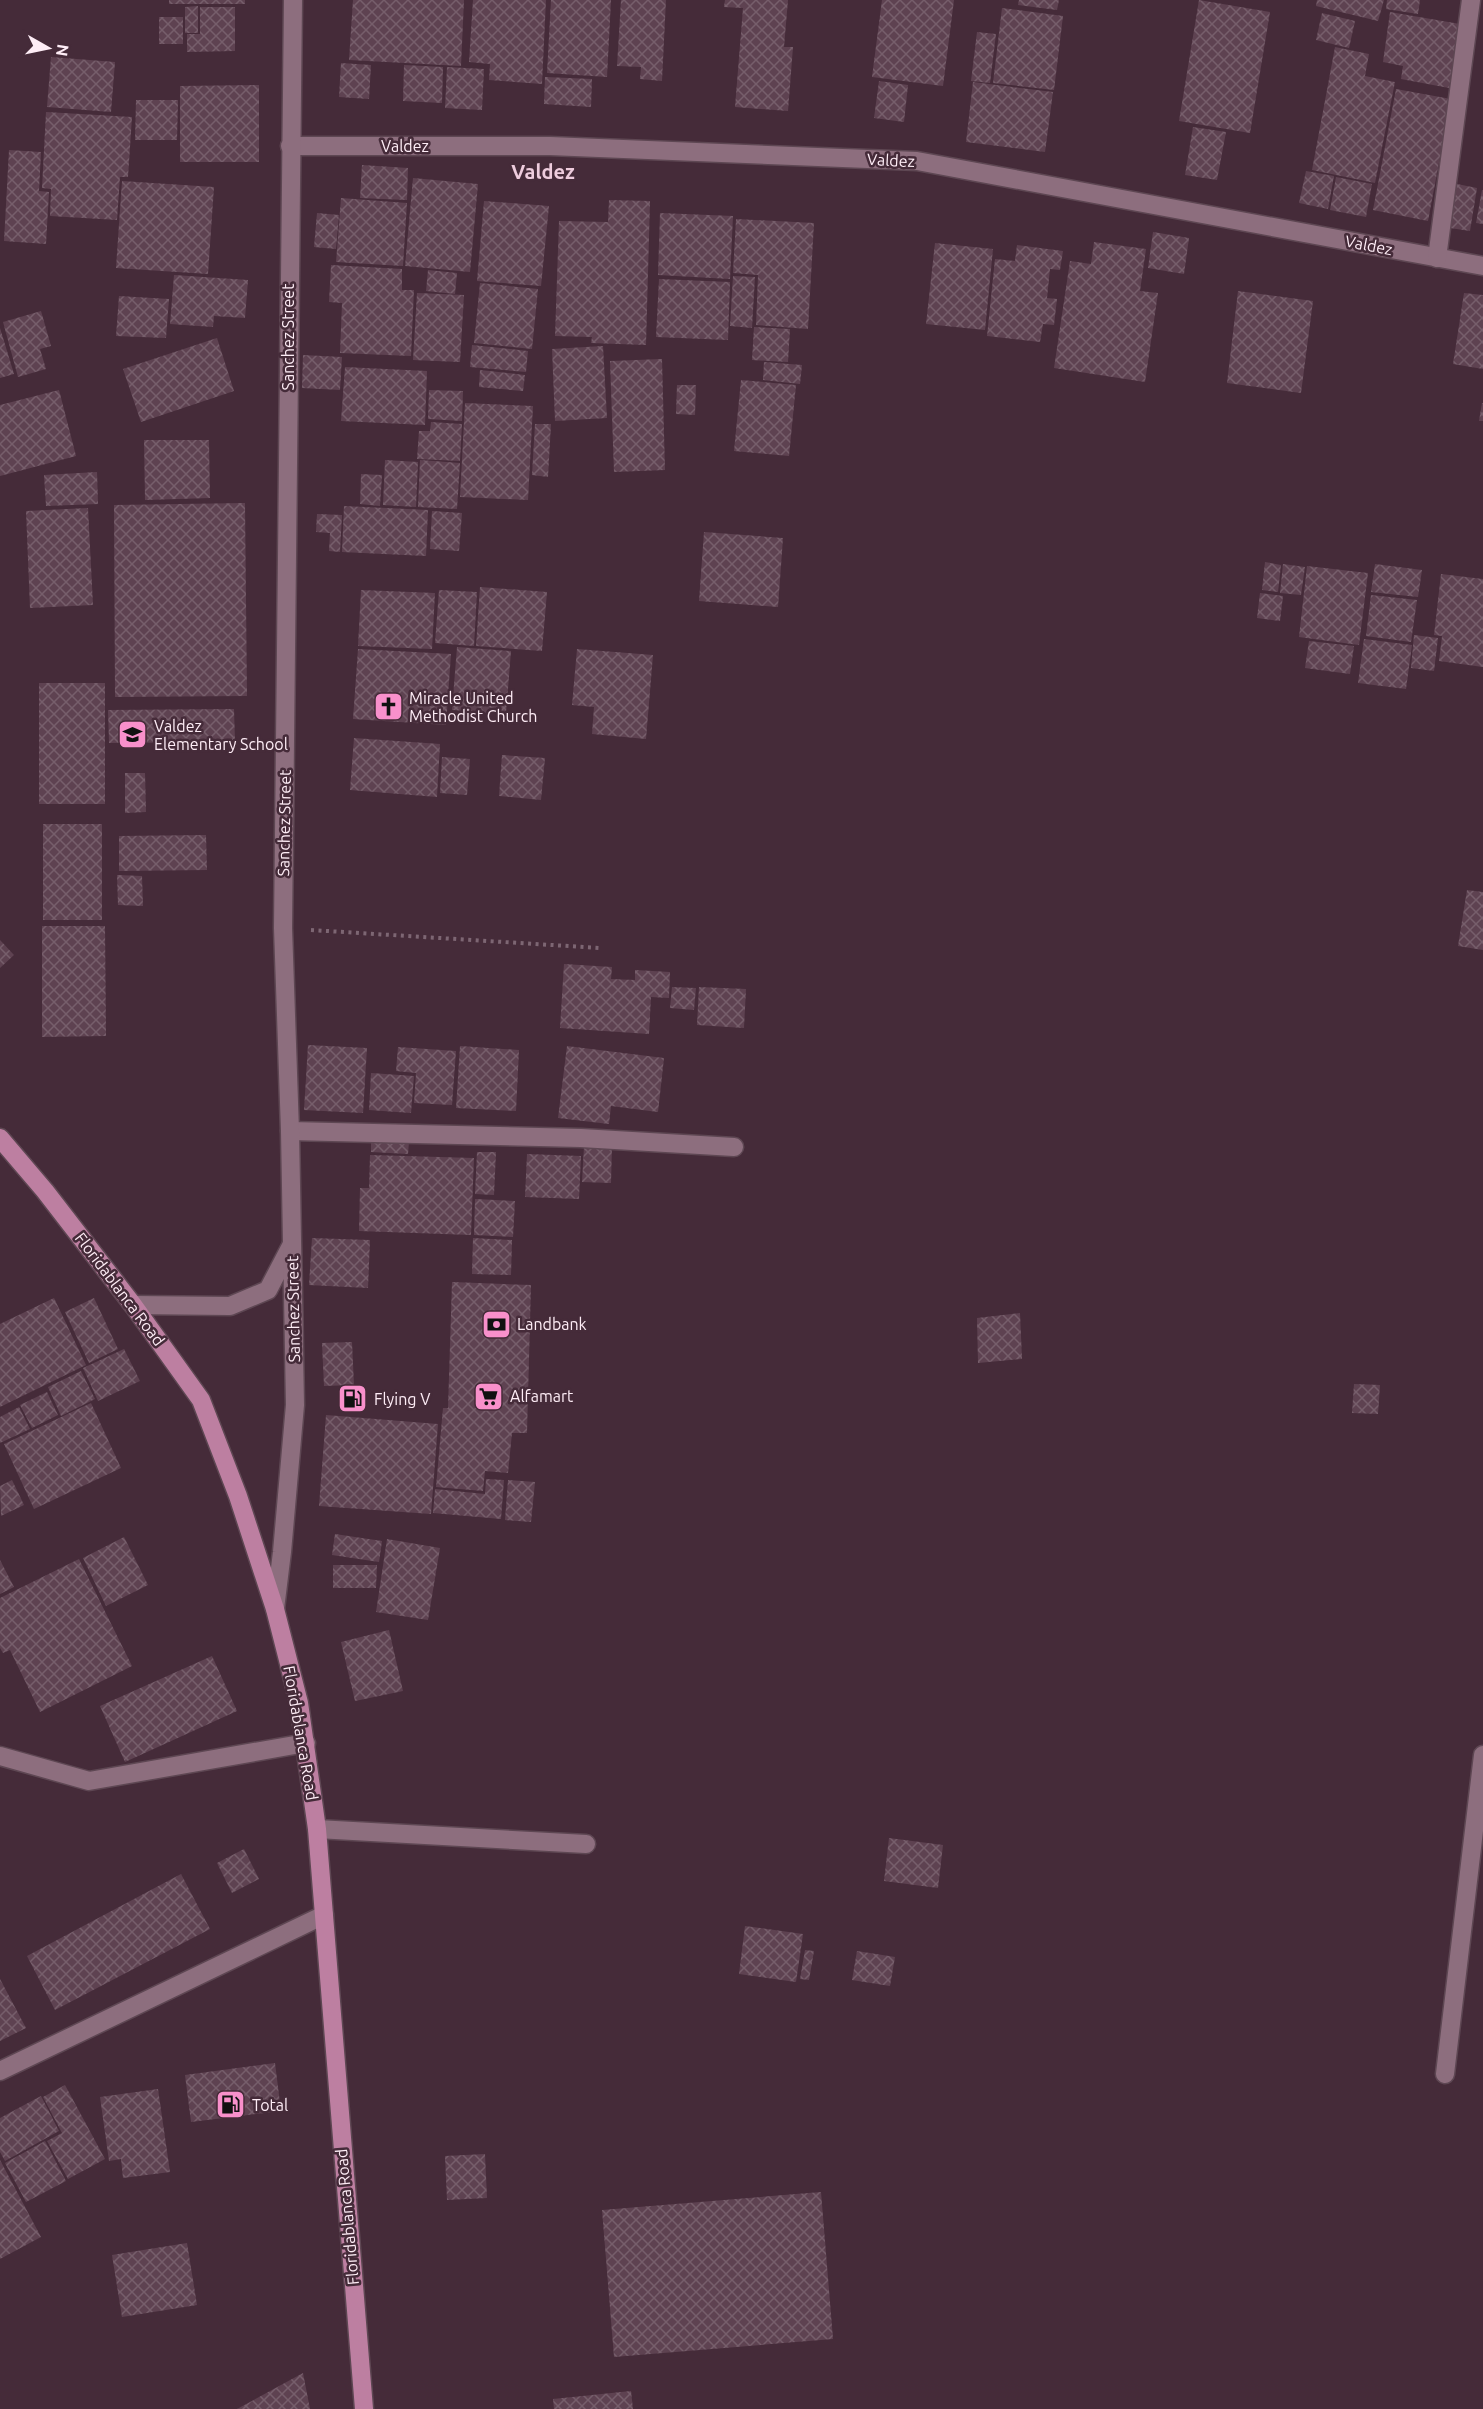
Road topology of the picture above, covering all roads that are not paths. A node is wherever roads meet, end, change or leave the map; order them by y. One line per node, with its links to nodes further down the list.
1 (293, 0): 3 (street, Sanchez Street)
2 (1471, 0): 4 (street)
3 (290, 146): 4 (street, Valdez); 6 (street, Sanchez Street)
4 (1437, 258): 5 (street, Valdez)
5 (1483, 266)
6 (290, 1131): 8 (street); 9 (street, Sanchez Street)
7 (0, 1138): 10 (main road, Floridablanca Road)
8 (734, 1147)
9 (292, 1244): 10 (street); 11 (street, Sanchez Street)
10 (133, 1305): 11 (main road, Floridablanca Road)
11 (275, 1609): 12 (main road, Floridablanca Road)
12 (306, 1743): 14 (street); 16 (main road, Floridablanca Road)
13 (1483, 1755): 15 (street)
14 (0, 1756)
15 (1480, 1810): 20 (street)
16 (317, 1829): 17 (street); 18 (main road, Floridablanca Road)
17 (586, 1844)
18 (324, 1915): 19 (street); 21 (main road, Floridablanca Road)
19 (0, 2071)
20 (1445, 2074)
21 (364, 2409)

